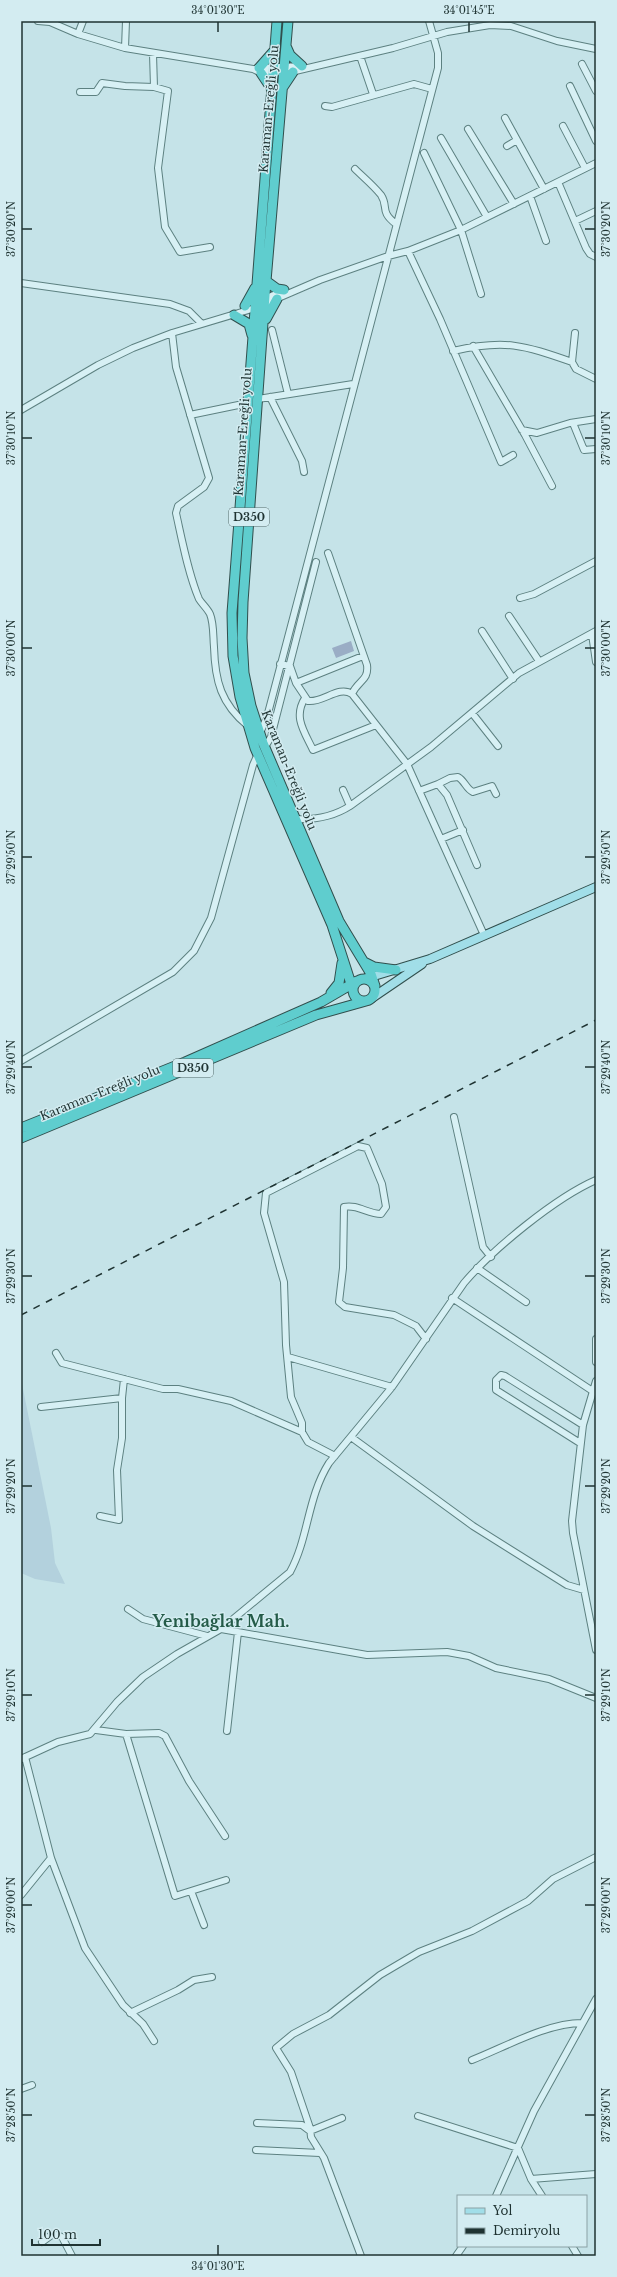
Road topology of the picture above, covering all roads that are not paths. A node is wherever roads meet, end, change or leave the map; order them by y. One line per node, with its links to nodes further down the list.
1 (38, 21): 7 (street)
2 (83, 21): 7 (street)
3 (126, 21): 10 (street)
4 (277, 21): 12 (highway, Karaman-Ereğli yolu / D350)
5 (288, 21): 9 (highway, Karaman-Ereğli yolu / D350)
6 (429, 21): 8 (street)
7 (78, 34): 10 (street)
8 (434, 36): 11 (street); 14 (street); 25 (street)
9 (286, 46): 16 (highway); 19 (highway, Karaman-Ereğli yolu / D350)
10 (125, 48): 13 (street)
11 (596, 49)
12 (274, 50): 17 (highway); 18 (highway, Karaman-Ereğli yolu / D350)
13 (153, 54): 17 (street); 22 (street)
14 (360, 56): 16 (street); 28 (street)
15 (582, 64): 26 (street)
16 (306, 67): 19 (street); 20 (street)
17 (258, 70): 18 (street); 24 (highway)
18 (273, 71): 19 (street); 24 (highway, Karaman-Ereğli yolu / D350)
19 (284, 71): 20 (street); 23 (highway, Karaman-Ereğli yolu / D350)
20 (293, 72): 23 (highway)
21 (570, 86): 33 (street)
22 (154, 87): 27 (street); 52 (street)
23 (283, 87): 57 (highway, Karaman-Ereğli yolu / D350)
24 (271, 88): 57 (highway, Karaman-Ereğli yolu / D350)
25 (432, 89): 28 (street); 49 (street)
26 (596, 91)
27 (80, 92)
28 (373, 94): 29 (street)
29 (325, 106)
30 (505, 118): 35 (street)
31 (563, 126): 40 (street)
32 (468, 129): 45 (street)
33 (594, 131): 36 (street)
34 (441, 138): 47 (street)
35 (517, 140): 37 (street); 43 (street)
36 (596, 141)
37 (507, 146)
38 (424, 153): 50 (street)
39 (596, 163): 40 (street)
40 (585, 168): 42 (street)
41 (354, 169): 49 (street)
42 (558, 182): 43 (street); 48 (street)
43 (544, 189): 44 (street)
44 (530, 196): 45 (street); 51 (street)
45 (514, 204): 47 (street)
46 (596, 211): 48 (street)
47 (487, 217): 50 (street)
48 (575, 221): 55 (street)
49 (396, 224): 54 (street)
50 (461, 230): 53 (street); 59 (street)
51 (546, 241)
52 (210, 247)
53 (408, 251): 54 (street); 71 (street)
54 (388, 256): 58 (street); 74 (street)
55 (596, 257)
56 (21, 283): 64 (street)
57 (262, 283): 58 (highway); 61 (highway, Karaman-Ereğli yolu / D350); 62 (highway)
58 (288, 291): 60 (street); 61 (street)
59 (481, 294)
60 (277, 299): 61 (street); 65 (highway)
61 (260, 303): 62 (street); 63 (street); 65 (highway, Karaman-Ereğli yolu / D350); 69 (highway, Karaman-Ereğli yolu / D350)
62 (245, 306): 63 (street)
63 (234, 314): 64 (street); 69 (highway)
64 (201, 323): 68 (street)
65 (263, 326): 77 (highway, Karaman-Ereğli yolu / D350)
66 (272, 330): 75 (street)
67 (575, 332): 72 (street)
68 (172, 333): 79 (street); 80 (street)
69 (253, 338): 78 (highway, Karaman-Ereğli yolu / D350)
70 (473, 346): 71 (street); 72 (street); 83 (street)
71 (453, 351): 85 (street)
72 (572, 362): 73 (street)
73 (596, 379)
74 (353, 384): 75 (street); 98 (street)
75 (288, 394): 76 (street)
76 (270, 397): 77 (street); 86 (street)
77 (258, 399): 107 (highway, Karaman-Ereğli yolu / D350)
78 (248, 403): 80 (street); 106 (highway, Karaman-Ereğli yolu / D350)
79 (21, 410)
80 (190, 415): 106 (street)
81 (596, 420): 82 (street)
82 (573, 422): 83 (street); 84 (street)
83 (522, 430): 87 (street)
84 (596, 449)
85 (513, 456)
86 (304, 472)
87 (552, 486)
88 (328, 554): 95 (street)
89 (596, 561): 91 (street)
90 (316, 562): 99 (street)
91 (520, 598)
92 (509, 616): 96 (street)
93 (482, 631): 100 (street)
94 (594, 633): 96 (street); 97 (street)
95 (363, 656): 101 (street); 102 (street)
96 (539, 661): 100 (street)
97 (596, 662)
98 (280, 664): 99 (street); 107 (street)
99 (290, 666): 101 (street); 109 (street)
100 (513, 679): 104 (street)
101 (296, 683): 103 (street)
102 (352, 694): 103 (street); 105 (street)
103 (305, 698): 105 (street)
104 (472, 713): 108 (street); 111 (street)
105 (376, 724): 111 (street)
106 (249, 726): 110 (highway, Karaman-Ereğli yolu / D350)
107 (260, 733): 109 (highway, Karaman-Ereğli yolu / D350)
108 (498, 746)
109 (265, 747): 117 (highway, Karaman-Ereğli yolu / D350)
110 (258, 754): 123 (highway, Karaman-Ereğli yolu / D350); 130 (street)
111 (407, 764): 114 (street); 116 (street)
112 (438, 784): 114 (street); 115 (street); 118 (street)
113 (343, 790): 116 (street)
114 (419, 791): 119 (street)
115 (496, 794)
116 (350, 806): 117 (street)
117 (295, 819): 124 (highway, Karaman-Ereğli yolu / D350)
118 (463, 830): 119 (street); 120 (street)
119 (441, 839): 122 (street)
120 (478, 865)
121 (596, 887): 122 (main road)
122 (484, 935): 125 (main road)
123 (339, 944): 127 (highway); 129 (highway, D350)
124 (358, 955): 126 (highway); 127 (highway, Karaman-Ereğli yolu / D350)
125 (430, 959): 126 (main road); 128 (main road)
126 (396, 970): 127 (main road)
127 (362, 983): 128 (highway); 128 (highway, Karaman-Ereğli yolu); 129 (highway, Karaman-Ereğli yolu)
128 (369, 999): 133 (highway, Karaman-Ereğli yolu / D350)
129 (321, 1002): 132 (highway, Karaman-Ereğli yolu / D350)
130 (21, 1061)
131 (454, 1117): 135 (street)
132 (21, 1128)
133 (21, 1138)
134 (596, 1180): 135 (street)
135 (491, 1257): 136 (street)
136 (477, 1268): 137 (street); 138 (street)
137 (452, 1298): 139 (street); 147 (street)
138 (526, 1302)
139 (426, 1339): 142 (street); 146 (street)
140 (596, 1339): 143 (street)
141 (56, 1353): 144 (street)
142 (288, 1357): 146 (street); 151 (street)
143 (596, 1362)
144 (124, 1379): 148 (street); 151 (street)
145 (596, 1381): 147 (street)
146 (392, 1388): 152 (street)
147 (594, 1392): 150 (street)
148 (122, 1398): 149 (street); 155 (street)
149 (41, 1407)
150 (583, 1425): 153 (street); 153 (street)
151 (302, 1432): 154 (street)
152 (351, 1437): 154 (street); 156 (street)
153 (580, 1443): 156 (street)
154 (335, 1456): 158 (street)
155 (100, 1516)
156 (584, 1590): 161 (street)
157 (128, 1609): 160 (street)
158 (221, 1629): 159 (street); 160 (street)
159 (238, 1632): 162 (street); 164 (street)
160 (207, 1636): 163 (street)
161 (596, 1650)
162 (596, 1698)
163 (96, 1730): 165 (street); 166 (street)
164 (227, 1731)
165 (126, 1734): 167 (street); 171 (street)
166 (23, 1758): 169 (street)
167 (225, 1836)
168 (596, 1857): 185 (street)
169 (51, 1858): 172 (street); 176 (street)
170 (226, 1880): 171 (street)
171 (191, 1891): 173 (street)
172 (21, 1895)
173 (204, 1925)
174 (212, 1977): 176 (street)
175 (596, 1999): 177 (street)
176 (130, 2012): 178 (street)
177 (582, 2023): 179 (street); 186 (street)
178 (154, 2041)
179 (472, 2060)
180 (32, 2084): 181 (street)
181 (21, 2089)
182 (418, 2116): 186 (street)
183 (342, 2118): 185 (street)
184 (257, 2123): 185 (street)
185 (310, 2130): 188 (street)
186 (518, 2148): 190 (street); 191 (street)
187 (256, 2150): 188 (street)
188 (320, 2153): 197 (street)
189 (596, 2174): 190 (street)
190 (531, 2179): 192 (street)
191 (496, 2195)
192 (541, 2195)
193 (42, 2242): 196 (street)
194 (462, 2247): 198 (street)
195 (573, 2247): 199 (street)
196 (72, 2256)
197 (361, 2256)
198 (456, 2256)
199 (578, 2256)

